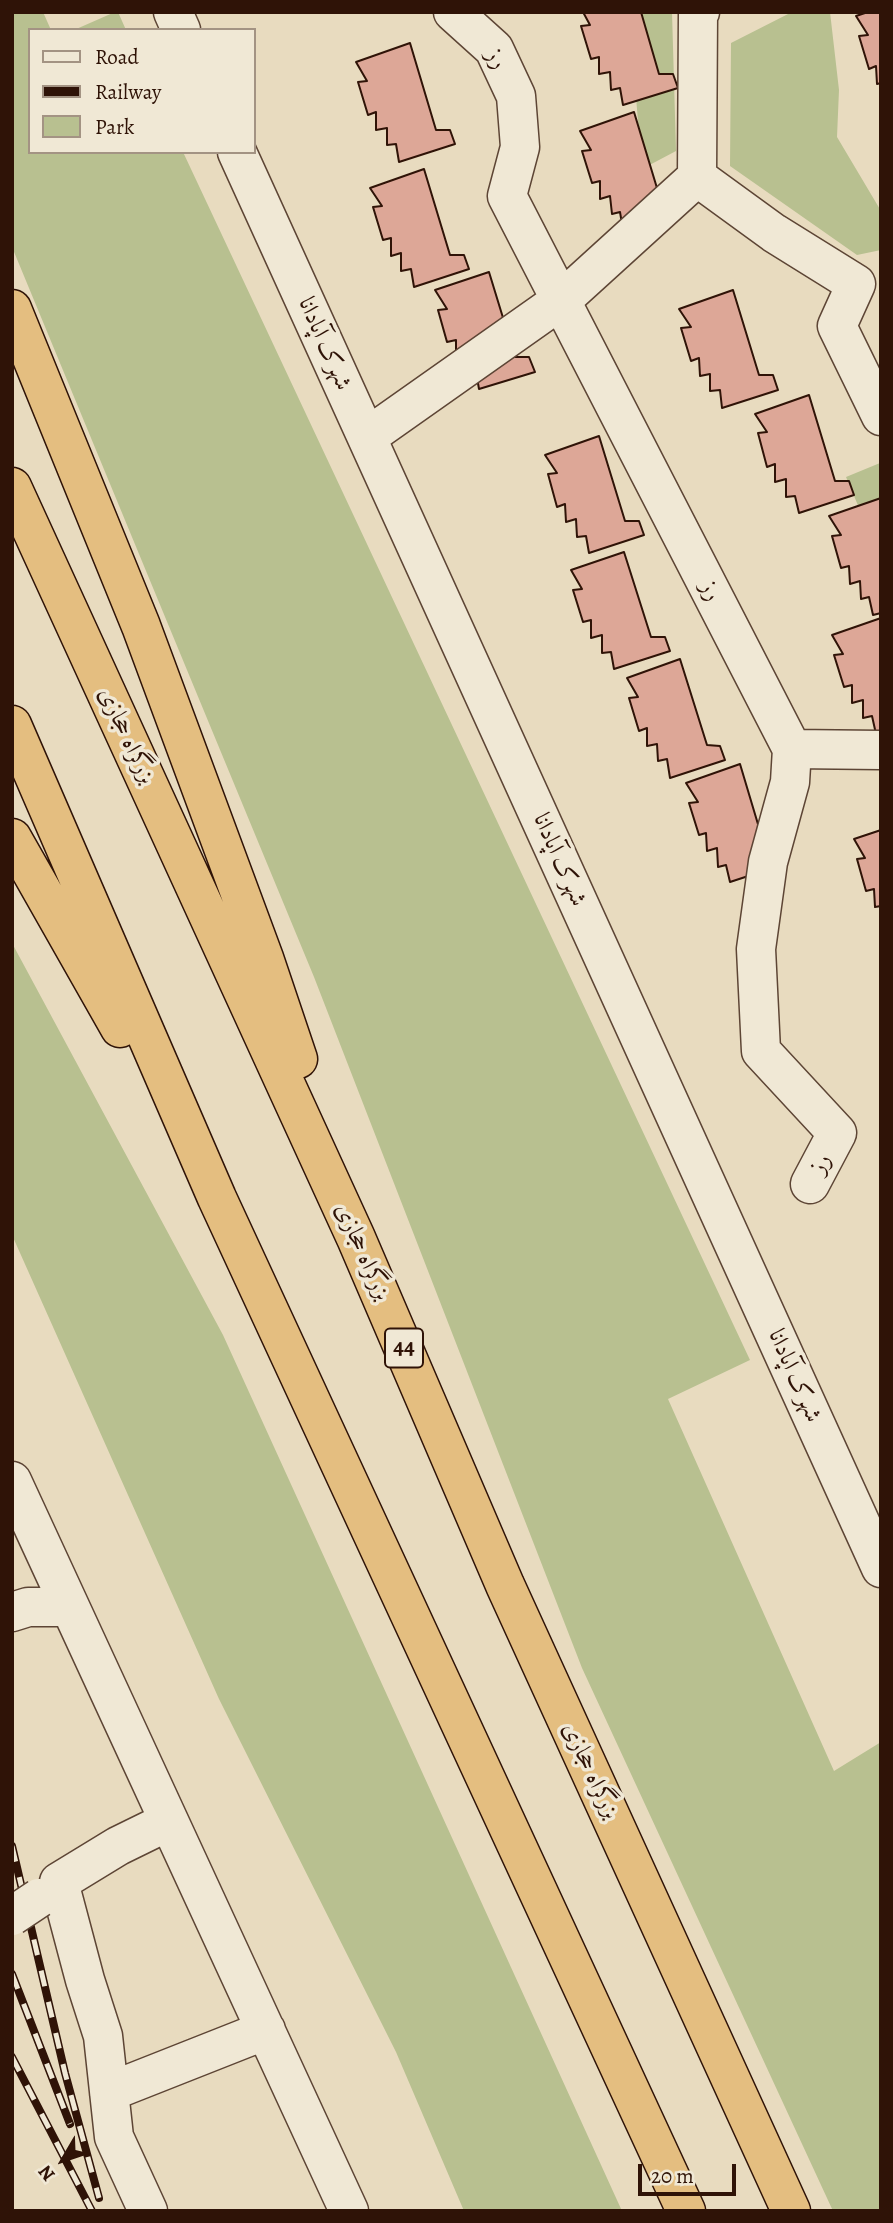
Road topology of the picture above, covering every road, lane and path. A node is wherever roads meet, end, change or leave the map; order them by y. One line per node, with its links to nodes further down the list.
1 (173, 12): 4 (street)
2 (453, 12): 7 (street, رز)
3 (700, 12): 6 (street)
4 (180, 28)
5 (238, 154): 10 (street, شهرک آپادانا)
6 (697, 177): 7 (street); 9 (street)
7 (561, 300): 10 (street); 13 (street, رز)
8 (12, 309): 18 (highway)
9 (881, 416)
10 (367, 438): 20 (street, شهرک آپادانا)
11 (12, 487): 18 (highway, بزرگراه حجازی / 44)
12 (12, 725): 17 (highway)
13 (792, 749): 14 (street); 16 (street, رز)
14 (881, 750)
15 (12, 838): 17 (highway)
16 (810, 1184)
17 (217, 1198): 29 (highway)
18 (356, 1238): 30 (highway, بزرگراه حجازی / 44)
19 (12, 1481): 21 (street)
20 (881, 1568)
21 (71, 1607): 22 (street); 23 (street)
22 (12, 1612)
23 (169, 1821): 24 (street); 25 (street)
24 (37, 1898): 26 (street)
25 (266, 2030): 26 (street); 28 (street)
26 (109, 2092): 27 (street)
27 (148, 2211)
28 (349, 2211)
29 (686, 2211)
30 (791, 2211)

